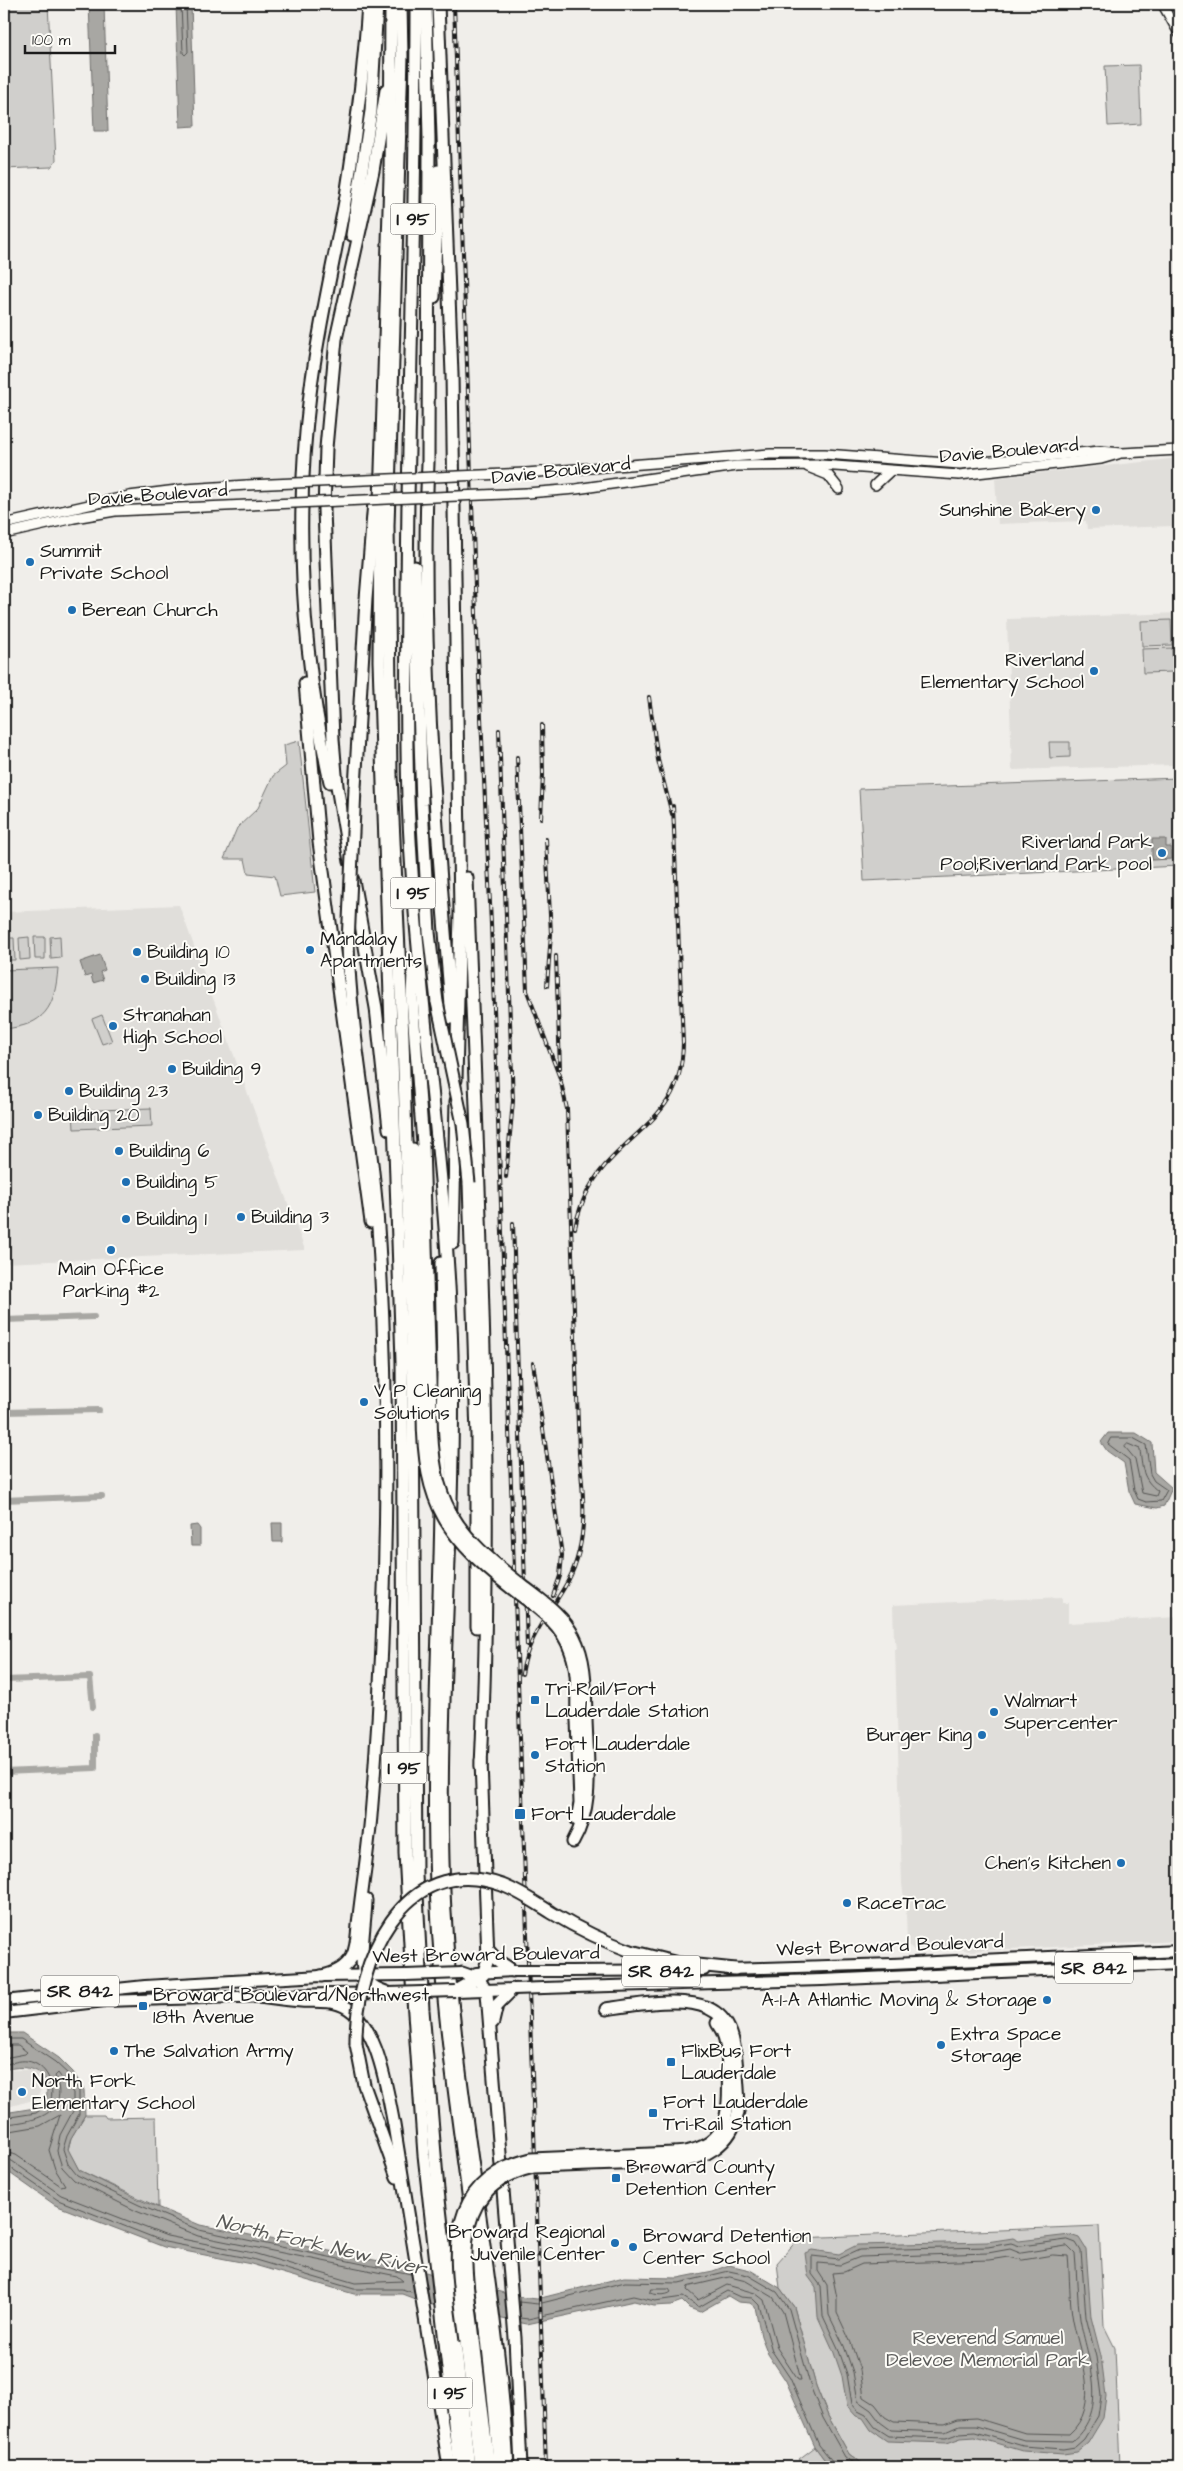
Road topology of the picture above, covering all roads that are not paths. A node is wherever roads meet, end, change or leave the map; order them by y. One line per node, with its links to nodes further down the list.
1 (368, 4): 33 (highway)
2 (376, 4): 13 (highway)
3 (391, 4): 11 (highway, I 95)
4 (401, 4): 37 (highway)
5 (411, 4): 36 (highway)
6 (416, 4): 28 (highway, I 95)
7 (426, 4): 14 (highway)
8 (438, 4): 12 (highway)
9 (1162, 4): 10 (street)
10 (1179, 34)
11 (392, 56): 13 (highway); 17 (highway, I 95)
12 (440, 70): 14 (highway); 34 (highway)
13 (338, 326): 25 (highway)
14 (428, 364): 24 (highway)
15 (1179, 450): 16 (main road, Davie Boulevard)
16 (1122, 453): 18 (main road, Davie Boulevard); 23 (main road, Davie Boulevard)
17 (380, 461): 39 (highway, I 95); 41 (highway, bridge)
18 (998, 462): 20 (main road, Davie Boulevard); 23 (main road)
19 (795, 464): 21 (main road, Davie Boulevard); 27 (main road); 29 (main road, Davie Boulevard, bridge)
20 (966, 464): 22 (main road); 24 (main road, Davie Boulevard, bridge)
21 (890, 471): 22 (main road, Davie Boulevard); 26 (main road)
22 (936, 474): 23 (main road, Davie Boulevard)
23 (959, 475)
24 (428, 477): 25 (main road, Davie Boulevard, bridge); 29 (highway)
25 (324, 481): 30 (highway); 31 (main road, Davie Boulevard, bridge)
26 (875, 485)
27 (838, 489)
28 (409, 490): 40 (highway, I 95); 43 (highway, bridge)
29 (426, 497): 30 (main road, Davie Boulevard, bridge); 38 (highway)
30 (324, 501): 32 (main road, Davie Boulevard, bridge); 35 (highway)
31 (4, 524)
32 (4, 534)
33 (302, 554): 35 (highway); 41 (highway)
34 (458, 738): 38 (highway); 43 (highway)
35 (347, 846): 39 (highway)
36 (413, 972): 42 (highway); 70 (highway)
37 (402, 1038): 42 (highway); 75 (highway)
38 (456, 1067): 40 (highway)
39 (397, 1196): 74 (highway, I 95)
40 (450, 1294): 70 (highway, I 95)
41 (382, 1326): 45 (highway)
42 (427, 1413): 44 (highway, bridge)
43 (481, 1766): 46 (highway)
44 (570, 1842)
45 (366, 1869): 54 (highway); 55 (highway)
46 (488, 1950): 52 (highway); 56 (highway)
47 (1179, 1950): 48 (main road, West Broward Boulevard / SR 842)
48 (1071, 1956): 50 (main road, West Broward Boulevard / SR 842); 51 (main road)
49 (1179, 1964): 51 (main road, West Broward Boulevard / SR 842)
50 (735, 1969): 52 (main road, West Broward Boulevard / SR 842, bridge); 69 (highway, bridge)
51 (1052, 1970): 57 (main road, West Broward Boulevard / SR 842, bridge)
52 (513, 1971): 56 (main road, West Broward Boulevard / SR 842)
53 (462, 1973): 54 (main road, West Broward Boulevard / SR 842, bridge); 56 (highway)
54 (364, 1975): 55 (main road, West Broward Boulevard / SR 842); 59 (highway)
55 (321, 1976): 60 (main road, West Broward Boulevard / SR 842)
56 (481, 1980): 57 (main road, West Broward Boulevard / SR 842); 58 (highway); 67 (highway)
57 (513, 1989): 67 (highway)
58 (455, 1991): 59 (main road, West Broward Boulevard / SR 842, bridge)
59 (389, 1992): 61 (main road, West Broward Boulevard / SR 842)
60 (51, 1995): 62 (main road, West Broward Boulevard / SR 842); 63 (main road)
61 (259, 1996): 66 (main road, West Broward Boulevard / SR 842); 69 (highway)
62 (4, 2001)
63 (4, 2008)
64 (606, 2010): 68 (highway)
65 (660, 2010): 68 (highway)
66 (4, 2014)
67 (491, 2041): 80 (highway)
68 (674, 2158): 71 (highway, bridge)
69 (412, 2244): 73 (highway)
70 (485, 2285): 72 (highway, I 95)
71 (470, 2340): 76 (highway); 77 (highway)
72 (492, 2341): 78 (highway); 79 (highway, I 95)
73 (449, 2467)
74 (459, 2467)
75 (469, 2467)
76 (480, 2467)
77 (489, 2467)
78 (499, 2467)
79 (508, 2467)
80 (522, 2467)

